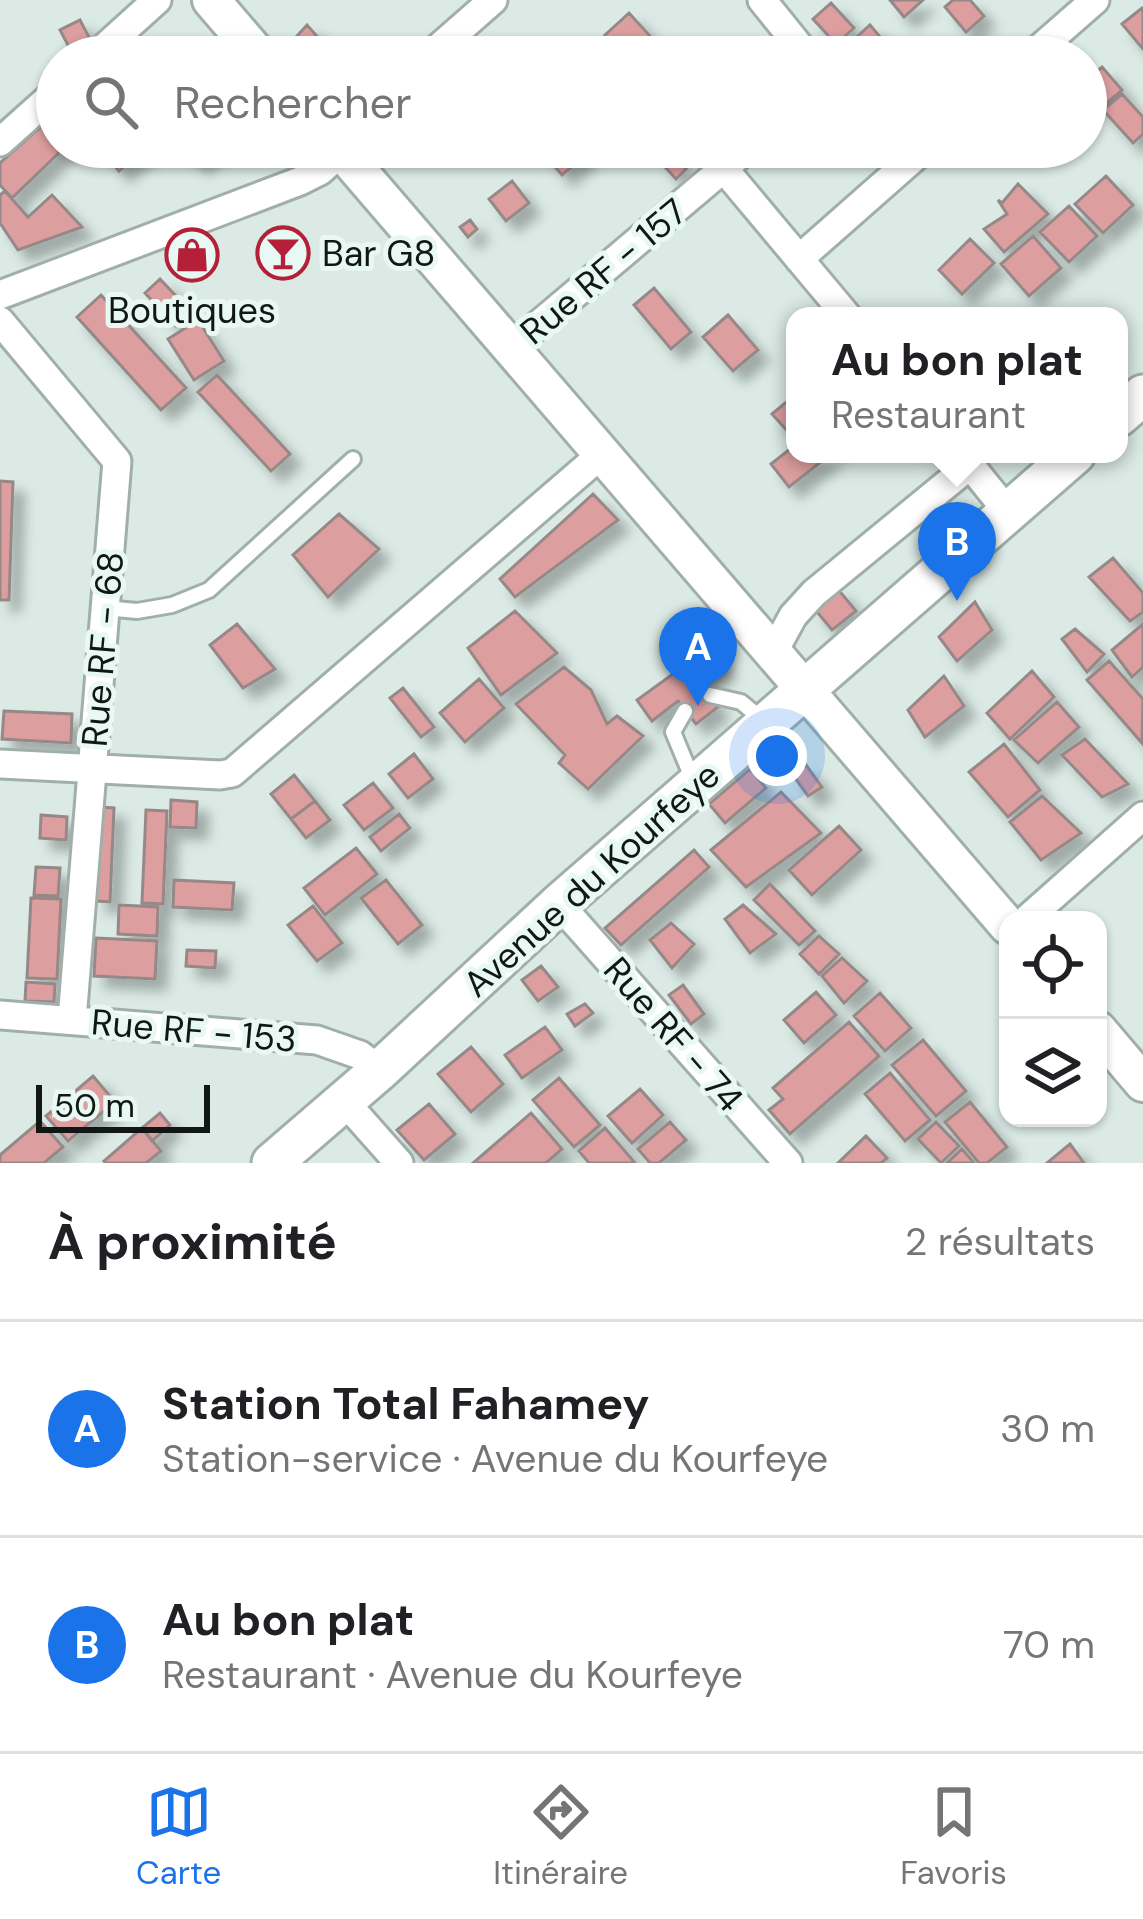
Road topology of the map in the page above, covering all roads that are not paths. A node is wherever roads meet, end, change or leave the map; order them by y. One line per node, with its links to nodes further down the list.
1 (157, 0): 6 (street)
2 (211, 0): 7 (street)
3 (494, 0): 8 (street)
4 (762, 0): 9 (street)
5 (1095, 0): 10 (street)
6 (117, 36)
7 (242, 36)
8 (452, 36)
9 (791, 36)
10 (1054, 36)
11 (36, 110): 12 (street)
12 (0, 142)
13 (318, 168): 18 (street)
14 (359, 168): 21 (street)
15 (891, 168): 17 (street)
16 (724, 170): 17 (street); 21 (street, Rue RF - 157)
17 (799, 259): 19 (street)
18 (0, 295)
19 (839, 307)
20 (0, 321): 28 (street, Rue RF - 68)
21 (511, 348): 22 (street)
22 (603, 452): 29 (street); 35 (street)
23 (353, 459): 28 (lane)
24 (962, 463): 29 (street)
25 (967, 463): 27 (street)
26 (1065, 463): 27 (main road, Avenue du Kourfeye)
27 (1008, 512): 30 (main road, Avenue du Kourfeye)
28 (105, 608): 35 (street, Rue RF - 68)
29 (774, 651): 30 (street)
30 (806, 688): 33 (main road, Avenue du Kourfeye); 40 (street)
31 (710, 695): 33 (lane)
32 (685, 711): 36 (lane)
33 (766, 722): 36 (main road, Avenue du Kourfeye)
34 (0, 764): 35 (street)
35 (91, 769): 42 (street, Rue RF - 68)
36 (695, 785): 38 (main road, Avenue du Kourfeye)
37 (1143, 816): 39 (street)
38 (560, 904): 44 (main road, Avenue du Kourfeye); 49 (street, Rue RF - 74)
39 (1036, 911)
40 (999, 915)
41 (0, 1015): 42 (street, Rue RF - 153)
42 (72, 1020): 44 (street, Rue RF - 153)
43 (1107, 1041): 45 (street)
44 (380, 1070): 46 (main road, Avenue du Kourfeye)
45 (1143, 1083)
46 (345, 1102): 47 (main road, Avenue du Kourfeye); 48 (street)
47 (272, 1163)
48 (399, 1163)
49 (788, 1163)

